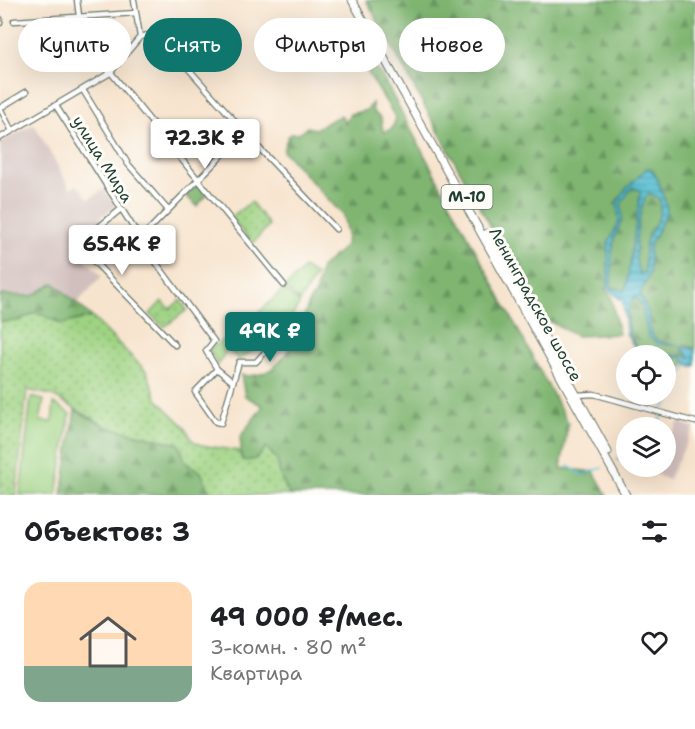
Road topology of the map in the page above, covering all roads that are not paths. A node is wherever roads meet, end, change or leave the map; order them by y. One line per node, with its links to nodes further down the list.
1 (77, 0): 6 (street)
2 (134, 0): 5 (street)
3 (352, 0): 26 (highway, Ленинградское шоссе / М-10)
4 (358, 0): 26 (highway, Ленинградское шоссе / М-10)
5 (136, 13): 6 (street); 8 (street)
6 (79, 16): 7 (street); 9 (street)
7 (14, 21)
8 (140, 37): 9 (street); 14 (street)
9 (110, 73): 10 (street); 16 (street)
10 (83, 90): 12 (street); 18 (street)
11 (26, 92): 13 (street)
12 (56, 105): 13 (street); 17 (street, улица Мира)
13 (12, 131): 15 (street)
14 (245, 132): 16 (street); 19 (street)
15 (0, 138)
16 (199, 180): 18 (street); 21 (street)
17 (121, 209): 20 (street, улица Мира); 23 (street)
18 (168, 210): 20 (street)
19 (336, 229)
20 (140, 239): 24 (street, улица Мира)
21 (284, 285)
22 (288, 326): 25 (street)
23 (175, 345)
24 (217, 369): 25 (street); 25 (street)
25 (233, 382)
26 (574, 395): 27 (street); 28 (highway, Ленинградское шоссе / М-10); 29 (highway, Ленинградское шоссе / М-10)
27 (695, 422)
28 (626, 495)
29 (632, 495)

